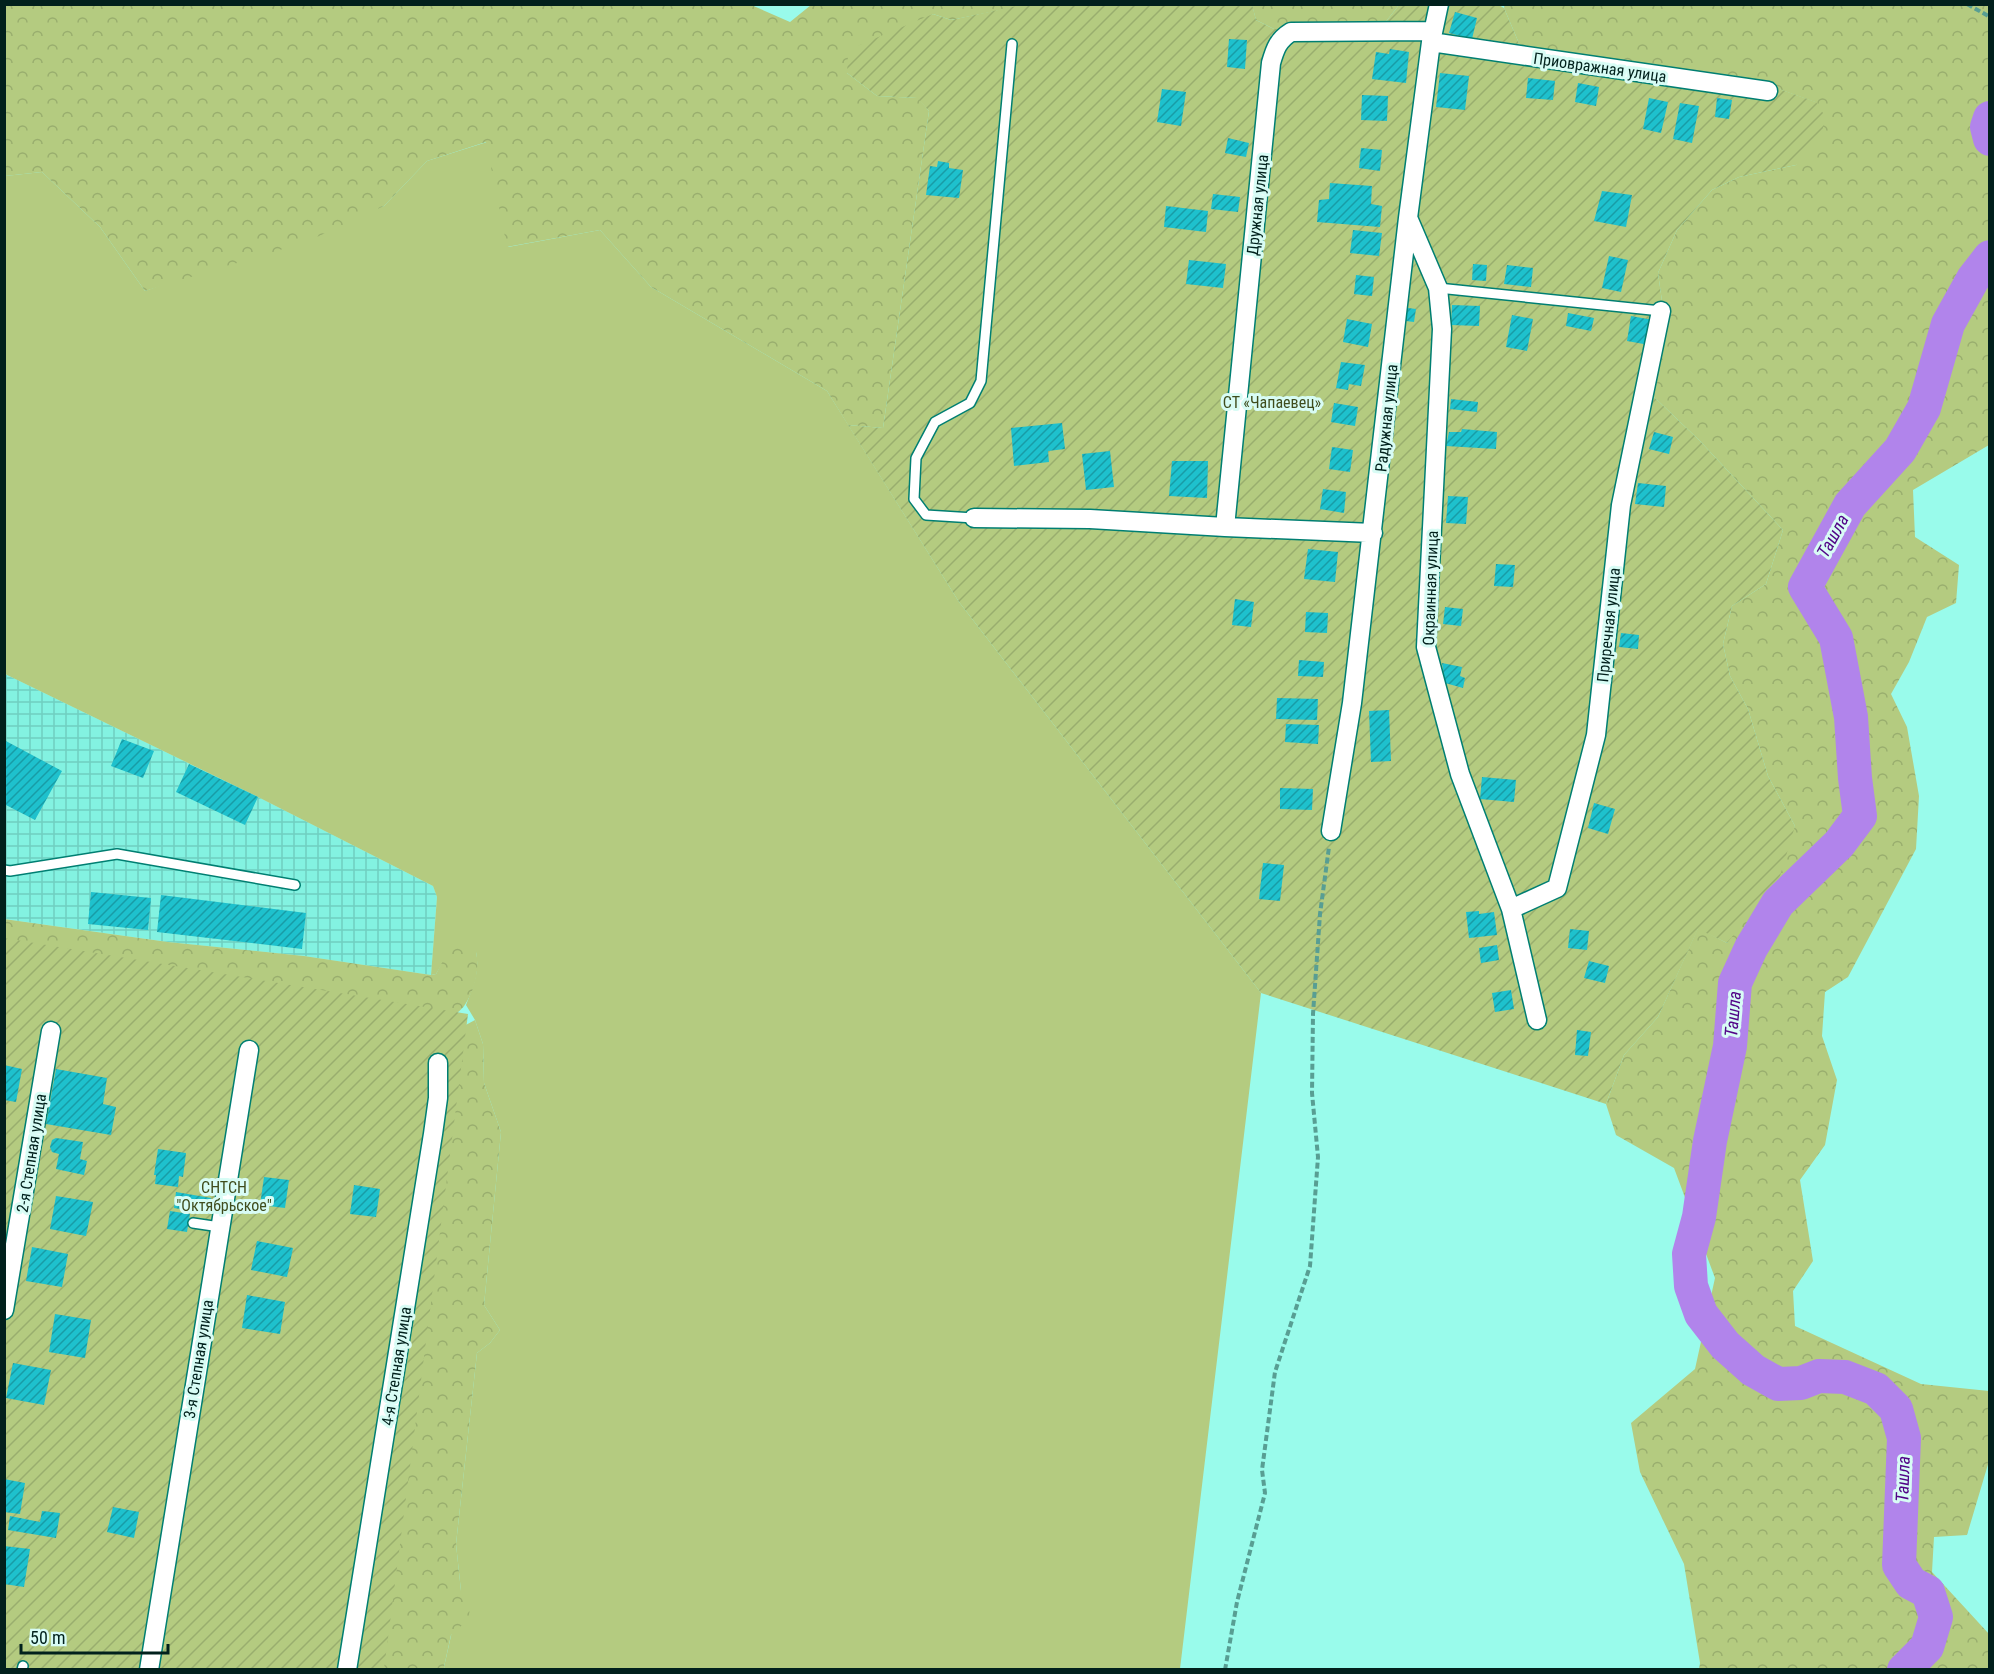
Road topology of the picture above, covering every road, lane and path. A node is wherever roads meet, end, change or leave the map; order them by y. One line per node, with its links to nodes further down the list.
1 (1439, 4): 4 (street, Радужная улица)
2 (1967, 4): 3 (path)
3 (1989, 17)
4 (1432, 37): 6 (street, Приовражная улица); 7 (street, Радужная улица); 11 (street, Дружная улица)
5 (1012, 45): 10 (lane)
6 (1768, 91)
7 (1408, 218): 8 (street, Окраинная улица); 12 (street, Радужная улица)
8 (1438, 288): 9 (lane); 16 (street, Окраинная улица)
9 (1661, 311): 16 (street, Приречная улица)
10 (974, 518): 11 (street)
11 (1225, 527): 12 (street)
12 (1373, 533): 13 (street, Радужная улица)
13 (1331, 831): 28 (path)
14 (4, 870): 15 (lane)
15 (295, 885)
16 (1511, 909): 17 (street, Окраинная улица)
17 (1537, 1020)
18 (51, 1031): 25 (street, 2-я Степная улица)
19 (249, 1050): 22 (street, 3-я Степная улица)
20 (438, 1062): 27 (street, 4-я Степная улица)
21 (207, 1185): 22 (lane)
22 (226, 1188): 24 (street, 3-я Степная улица)
23 (193, 1223): 24 (lane)
24 (220, 1227): 26 (street, 3-я Степная улица)
25 (4, 1310)
26 (149, 1670)
27 (347, 1670)
28 (1225, 1670)

